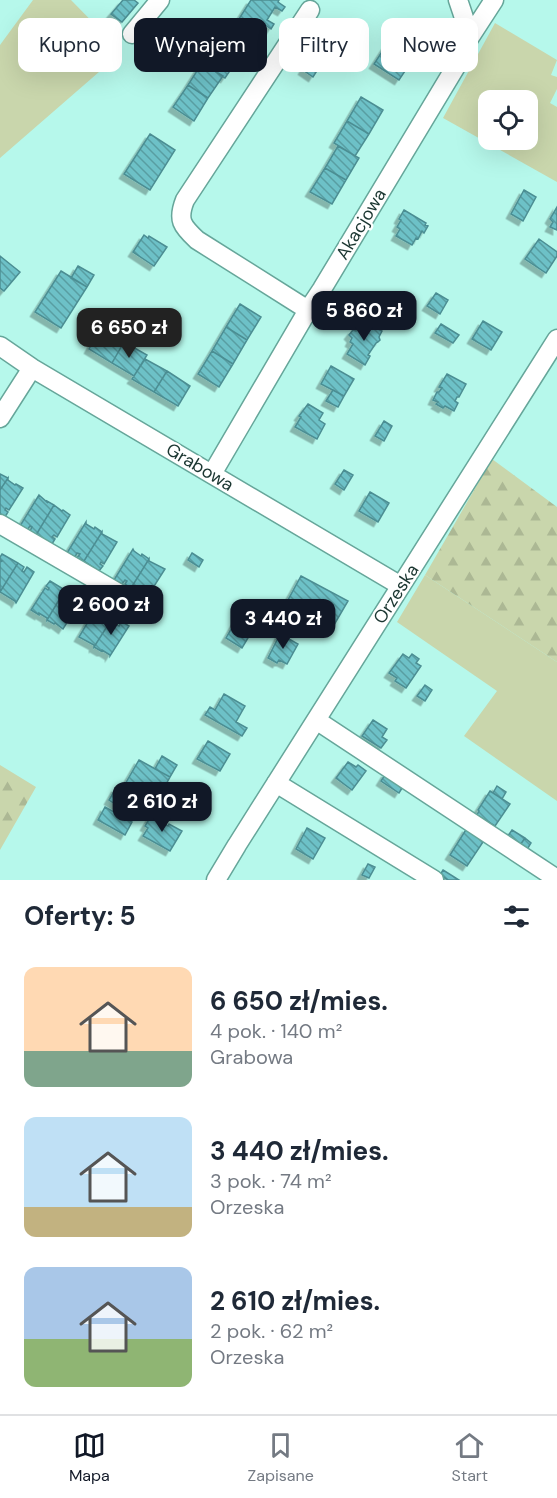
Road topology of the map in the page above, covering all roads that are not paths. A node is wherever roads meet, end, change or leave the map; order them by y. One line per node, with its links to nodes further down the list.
1 (160, 0): 7 (street)
2 (458, 0): 5 (street)
3 (494, 0): 6 (street, Akacjowa)
4 (310, 10): 9 (street)
5 (464, 18)
6 (478, 25)
7 (132, 34)
8 (453, 72): 9 (street, Akacjowa)
9 (308, 310): 14 (street, Akacjowa)
10 (557, 339): 16 (street, Orzeska)
11 (0, 346): 12 (street, Grabowa)
12 (32, 368): 13 (street); 14 (street, Grabowa)
13 (0, 418)
14 (212, 474): 16 (street, Grabowa)
15 (0, 524): 17 (street)
16 (400, 586): 18 (street, Orzeska)
17 (139, 605)
18 (316, 720): 19 (street, Orzeska); 20 (street)
19 (276, 783): 21 (street, Orzeska); 22 (street)
20 (557, 879)
21 (216, 880)
22 (434, 880)

